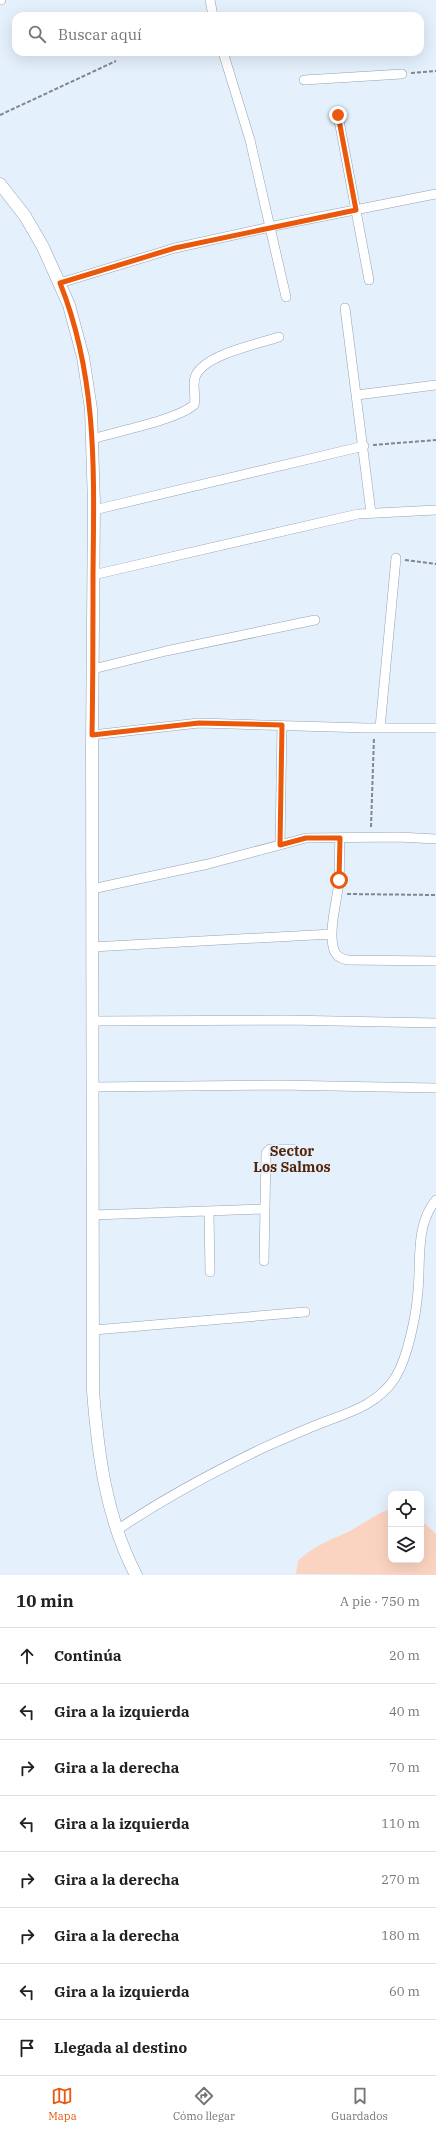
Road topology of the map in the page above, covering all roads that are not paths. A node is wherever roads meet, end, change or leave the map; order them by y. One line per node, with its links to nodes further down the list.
1 (210, 0): 2 (street)
2 (212, 12)
3 (224, 56): 10 (street)
4 (402, 74): 5 (street)
5 (304, 80)
6 (338, 115): 9 (street)
7 (0, 184): 12 (street)
8 (436, 194): 9 (street)
9 (356, 210): 10 (street); 11 (street)
10 (270, 227): 12 (street); 13 (street)
11 (369, 280)
12 (60, 283): 18 (street)
13 (286, 297)
14 (345, 308): 17 (street)
15 (279, 337): 18 (street)
16 (436, 385): 17 (street)
17 (357, 395): 19 (street)
18 (92, 438): 20 (street)
19 (364, 446): 20 (street); 22 (street)
20 (94, 510): 24 (street)
21 (436, 510): 22 (street)
22 (371, 512): 24 (street)
23 (396, 558): 28 (street)
24 (93, 575): 26 (street)
25 (315, 620): 26 (street)
26 (93, 669): 30 (street)
27 (282, 725): 28 (street); 30 (street); 33 (street)
28 (377, 728): 29 (street)
29 (436, 728)
30 (92, 735): 34 (street)
31 (340, 838): 32 (street); 33 (street); 35 (street)
32 (436, 839)
33 (280, 845): 34 (street)
34 (92, 889): 36 (street)
35 (332, 934): 36 (street); 37 (street)
36 (92, 947): 38 (street)
37 (436, 961)
38 (93, 1021): 39 (street); 40 (street)
39 (436, 1023)
40 (93, 1087): 41 (street); 46 (street)
41 (436, 1088)
42 (295, 1149): 44 (street)
43 (436, 1200): 51 (street)
44 (264, 1209): 45 (street); 47 (street)
45 (209, 1211): 46 (street); 48 (street)
46 (93, 1215): 50 (street)
47 (264, 1262)
48 (210, 1272)
49 (305, 1312): 50 (street)
50 (94, 1330): 51 (street)
51 (117, 1530): 52 (street)
52 (136, 1575)

